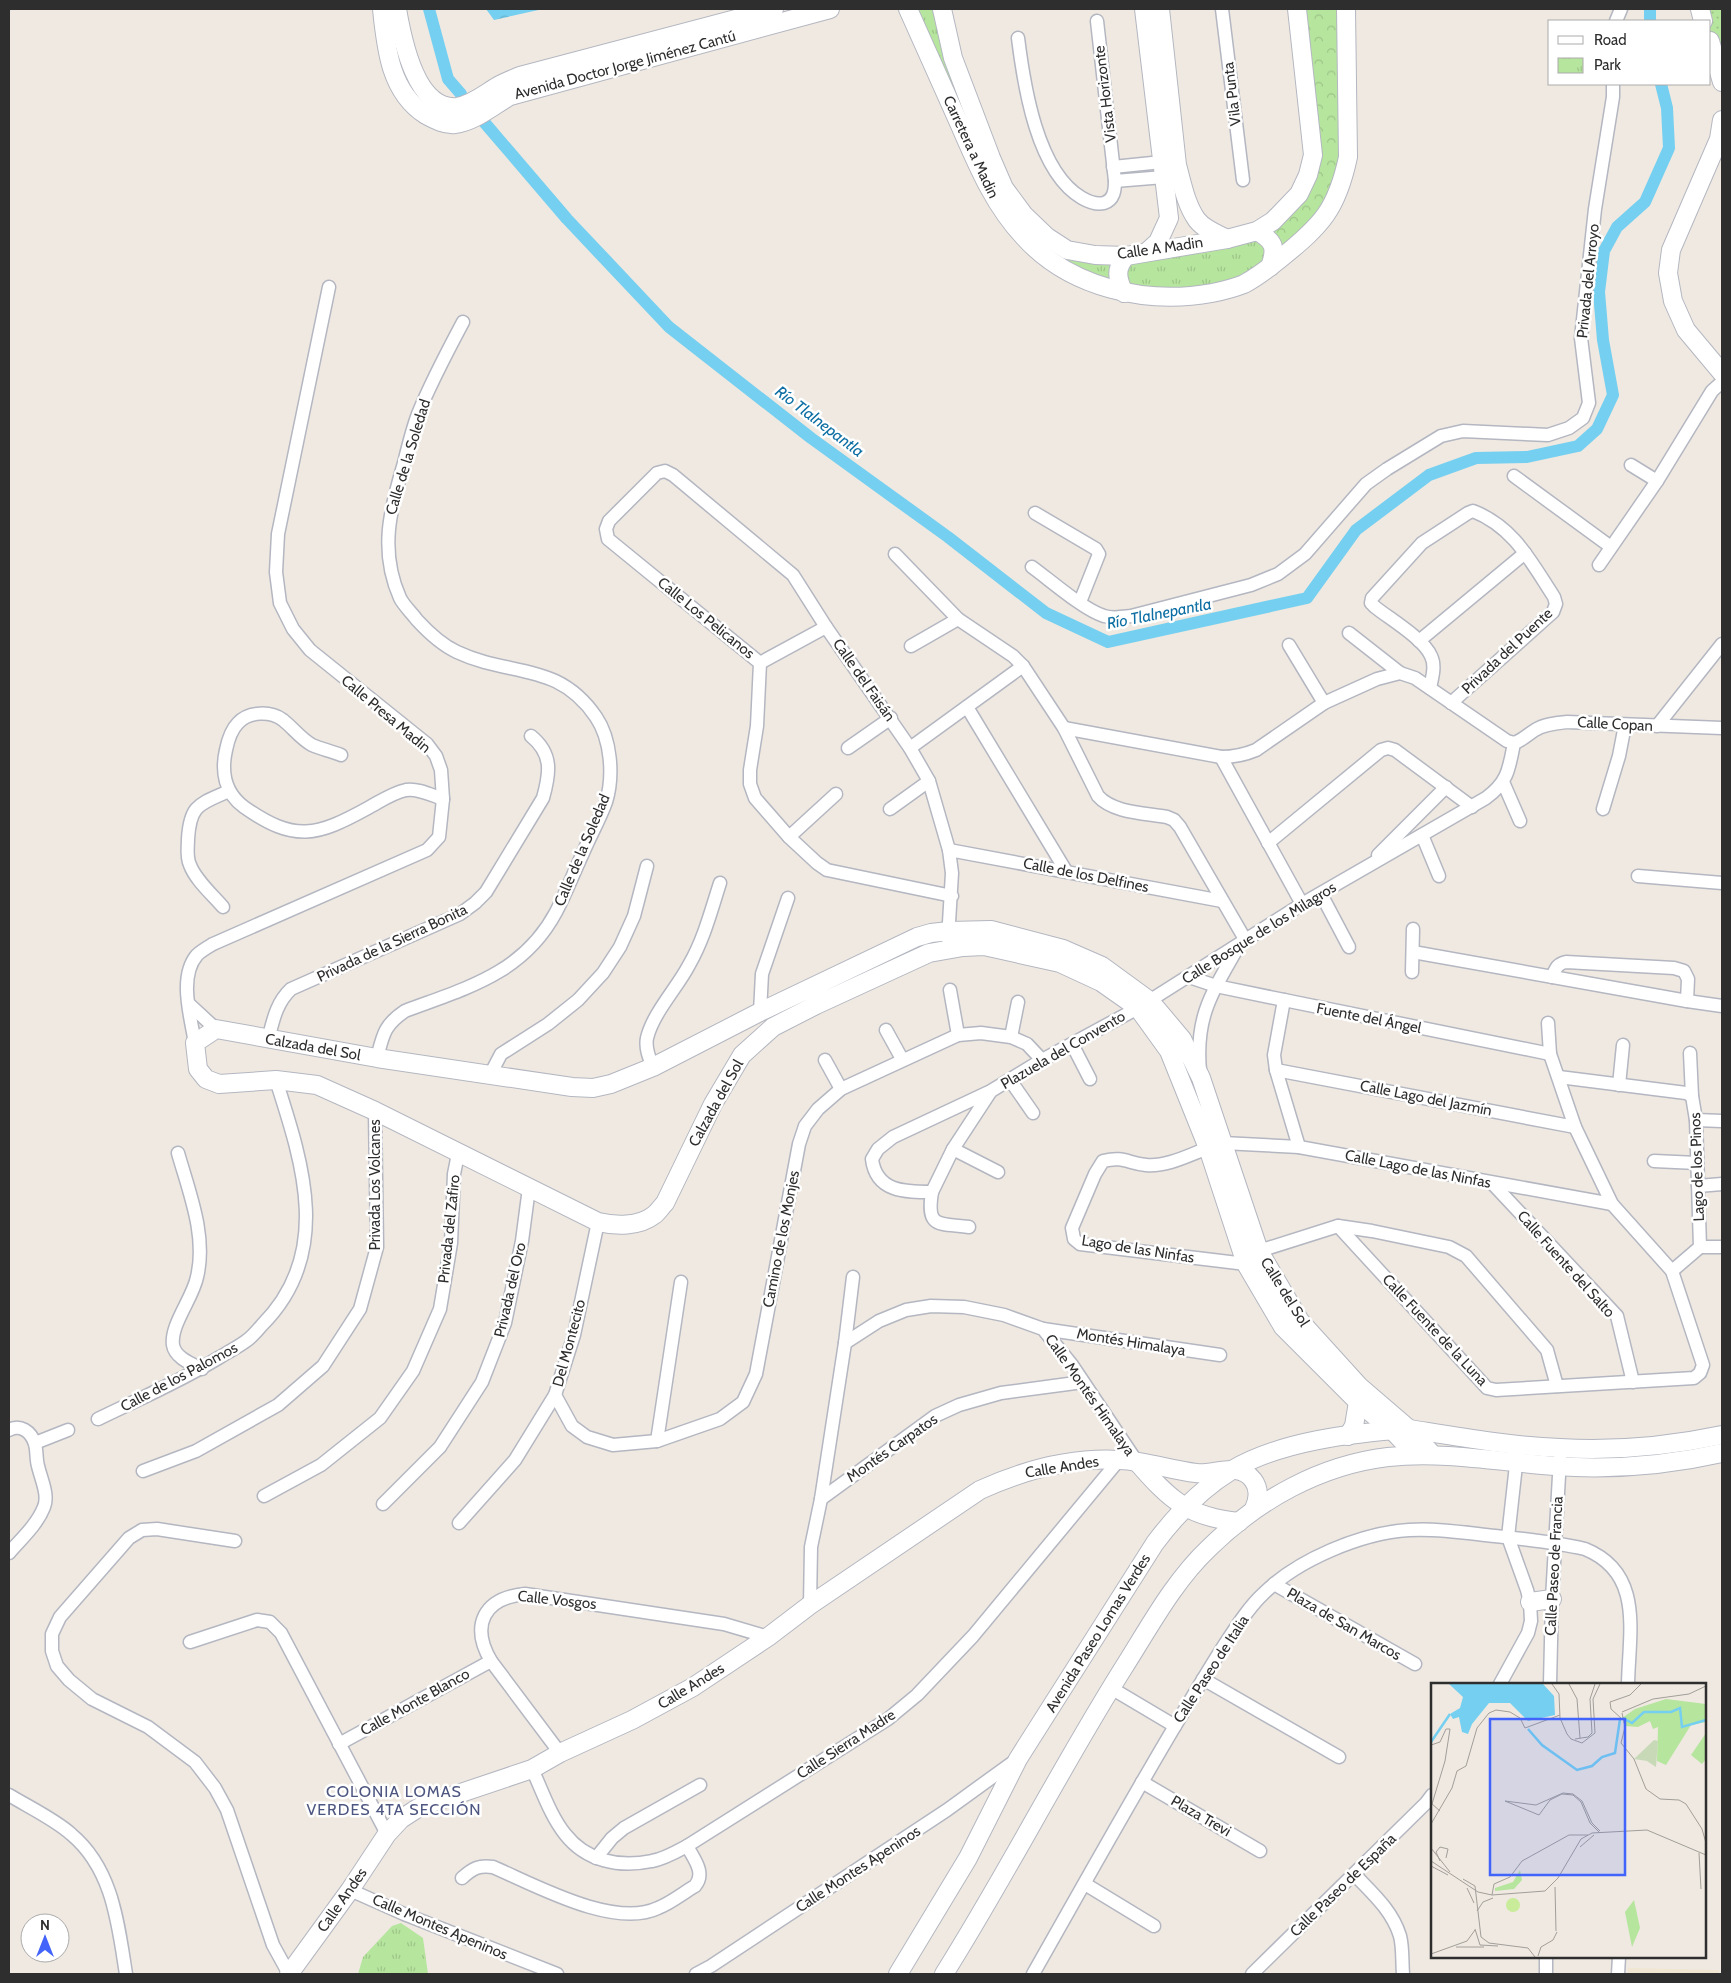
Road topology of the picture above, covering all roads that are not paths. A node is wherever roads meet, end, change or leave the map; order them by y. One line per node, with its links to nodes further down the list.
1 (382, 9): 17 (main road, Avenida Doctor Jorge Jiménez Cantú)
2 (397, 9): 17 (main road, Avenida Doctor Jorge Jiménez Cantú)
3 (774, 9): 17 (main road, Avenida Doctor Jorge Jiménez Cantú)
4 (830, 9): 17 (main road, Avenida Doctor Jorge Jiménez Cantú)
5 (908, 9): 29 (main road, Carretera a Madin)
6 (942, 9): 26 (main road, Calle A Madin)
7 (1144, 9): 20 (main road)
8 (1160, 9): 24 (main road)
9 (1222, 9): 21 (street, Vila Punta)
10 (1297, 9): 23 (main road, Calle A Madin)
11 (1346, 9): 27 (main road, Carretera a Madin)
12 (1097, 21): 19 (street, Vista Horizonte)
13 (1018, 38): 22 (street, Vista Horizonte)
14 (1711, 44): 15 (main road)
15 (1722, 82)
16 (1614, 85): 43 (street, Privada del Arroyo)
17 (481, 105)
18 (1722, 120): 31 (main road)
19 (1114, 167): 20 (street); 22 (street, Vista Horizonte)
20 (1163, 170): 22 (street); 25 (main road)
21 (1242, 180)
22 (1115, 181)
23 (1257, 230): 24 (main road, Calle A Madin); 27 (main road)
24 (1227, 239): 25 (main road, Calle A Madin)
25 (1147, 252): 26 (main road, Calle A Madin)
26 (1126, 256): 29 (main road)
27 (1270, 267): 29 (main road, Carretera a Madin)
28 (329, 287): 74 (street, Calle Presa Madin)
29 (1124, 293)
30 (463, 322): 125 (street, Calle de la Soledad)
31 (1722, 373)
32 (1722, 382): 36 (street)
33 (1631, 466): 36 (street)
34 (665, 472): 45 (street, Calle del Faisán); 51 (street, Calle Los Pelicanos)
35 (1514, 476): 38 (street)
36 (1657, 481): 38 (street)
37 (1035, 513): 43 (street)
38 (1611, 548): 41 (street)
39 (1525, 553): 47 (street); 47 (street, Privada del Puente); 56 (street, Privada del Puente)
40 (896, 554): 44 (street)
41 (1599, 564)
42 (1032, 567): 43 (street, Privada del Arroyo)
43 (1080, 602)
44 (958, 619): 50 (street); 52 (street)
45 (826, 627): 51 (street); 58 (street, Calle del Faisán)
46 (1349, 633): 53 (street)
47 (1419, 641): 54 (street)
48 (1722, 644): 60 (street)
49 (1289, 645): 55 (street)
50 (911, 646)
51 (760, 663): 80 (street, Calle Los Pelicanos)
52 (1023, 666): 57 (street); 61 (street)
53 (1400, 673): 54 (street); 55 (street)
54 (1430, 688): 56 (street)
55 (1324, 703): 68 (street)
56 (1451, 703): 64 (street)
57 (967, 707): 66 (street); 85 (street)
58 (890, 718): 65 (street); 66 (street, Calle del Faisán)
59 (1625, 726): 60 (street, Calle Copan); 64 (street, Calle Copan); 77 (street)
60 (1657, 726): 62 (street, Calle Copan)
61 (1064, 728): 68 (street); 93 (street)
62 (1722, 728)
63 (531, 736): 119 (street, Privada de la Sierra Bonita)
64 (1514, 743): 70 (street)
65 (848, 748)
66 (910, 748): 69 (street, Calle del Faisán)
67 (341, 755): 72 (street)
68 (1221, 757): 81 (street)
69 (929, 781): 76 (street); 82 (street, Calle del Faisán)
70 (1503, 782): 75 (street, Calle Bosque de los Milagros); 78 (street)
71 (1446, 787): 75 (street); 81 (street); 84 (street, Calle Bosque de los Milagros)
72 (229, 791): 74 (street); 95 (street)
73 (836, 794): 80 (street)
74 (442, 799): 111 (street, Calle Presa Madin)
75 (1472, 806): 79 (street, Calle Bosque de los Milagros)
76 (890, 809)
77 (1603, 809)
78 (1520, 821)
79 (1422, 835): 84 (street, Calle Bosque de los Milagros); 86 (street)
80 (789, 837): 91 (street, Calle Los Pelicanos)
81 (1268, 843): 94 (street)
82 (949, 850): 85 (street, Calle de los Delfines); 91 (street, Calle del Faisán)
83 (647, 866): 131 (street)
84 (1368, 866): 90 (street, Calle Bosque de los Milagros)
85 (1066, 871): 93 (street, Calle de los Delfines)
86 (1439, 876)
87 (1638, 876): 89 (street)
88 (720, 883): 129 (street)
89 (1722, 883)
90 (1321, 894): 94 (street, Calle Bosque de los Milagros); 99 (street)
91 (952, 896): 97 (street, Calle del Faisán)
92 (788, 898): 113 (street)
93 (1222, 901): 98 (street)
94 (1302, 904): 98 (street, Calle Bosque de los Milagros)
95 (223, 907)
96 (1413, 929): 101 (street)
97 (949, 931): 100 (street, Calle del Faisán); 110 (main road, Calzada del Sol); 113 (main road, Calzada del Sol)
98 (1242, 943): 103 (street, Calle Bosque de los Milagros); 105 (street)
99 (1349, 947)
100 (946, 950): 110 (main road, Calzada del Sol); 160 (main road, Calzada del Sol)
101 (1413, 952): 102 (street); 104 (street)
102 (1412, 972)
103 (1189, 977): 105 (street, Fuente del Ángel); 110 (street, Calle Bosque de los Milagros)
104 (1552, 977): 108 (street); 108 (street)
105 (1216, 986): 107 (street, Fuente del Ángel); 133 (street)
106 (950, 990): 117 (street)
107 (1284, 1000): 124 (street, Fuente del Ángel); 130 (street)
108 (1687, 1001): 112 (street)
109 (1018, 1002): 118 (street)
110 (1144, 1004): 121 (street, Plazuela del Convento); 133 (main road, Calzada del Sol); 146 (main road, Calzada del Sol)
111 (190, 1005): 115 (street); 120 (street, Calzada del Sol)
112 (1722, 1006)
113 (760, 1012): 129 (main road, Calzada del Sol)
114 (1548, 1023): 124 (street)
115 (216, 1029): 119 (main road, Calzada del Sol); 120 (main road)
116 (886, 1030): 126 (street)
117 (958, 1035): 118 (street, Camino de los Monjes); 126 (street, Camino de los Monjes)
118 (1011, 1037): 128 (street, Camino de los Monjes)
119 (268, 1040): 125 (main road, Calzada del Sol)
120 (195, 1043): 134 (main road, Calzada del Sol)
121 (1072, 1044): 128 (street, Plazuela del Convento); 136 (street)
122 (1623, 1045): 137 (street)
123 (1690, 1053): 140 (street)
124 (1550, 1054): 132 (street)
125 (376, 1058): 131 (main road, Calzada del Sol)
126 (902, 1059): 138 (street, Camino de los Monjes)
127 (825, 1060): 138 (street)
128 (1042, 1060): 135 (street, Plazuela del Convento)
129 (653, 1067): 131 (main road, Calzada del Sol)
130 (1276, 1070): 145 (street, Calle Lago del Jazmín); 147 (street)
131 (490, 1075)
132 (1559, 1077): 137 (street, Lago de los Pinos); 145 (street)
133 (1201, 1078): 146 (main road, Calzada del Sol)
134 (276, 1080): 141 (main road, Calzada del Sol); 173 (street, Calle de los Palomos)
135 (1010, 1080): 139 (street, Plazuela del Convento); 142 (street)
136 (1090, 1080)
137 (1619, 1084): 140 (street, Lago de los Pinos)
138 (841, 1089): 186 (street, Camino de los Monjes)
139 (991, 1091): 148 (street, Plazuela del Convento); 158 (street)
140 (1692, 1096): 143 (street, Lago de los Pinos)
141 (375, 1112): 150 (main road, Calzada del Sol); 198 (street, Privada Los Volcanes)
142 (1033, 1113)
143 (1696, 1120): 144 (street); 152 (street, Lago de los Pinos)
144 (1722, 1121)
145 (1576, 1127): 159 (street)
146 (1216, 1146): 147 (street, Calle Lago de las Ninfas); 165 (main road, Calle del Sol); 166 (main road, Calle del Sol); 166 (street, Lago de las Ninfas)
147 (1299, 1147): 154 (street, Calle Lago de las Ninfas)
148 (953, 1149): 153 (street); 158 (street, Plazuela del Convento)
149 (178, 1153): 173 (street)
150 (458, 1154): 157 (main road, Calzada del Sol); 199 (street, Privada del Zafiro)
151 (1654, 1162): 152 (street)
152 (1697, 1163): 156 (street, Lago de los Pinos)
153 (998, 1172)
154 (1492, 1183): 159 (street, Calle Lago de las Ninfas); 175 (street, Calle Fuente del Salto)
155 (1722, 1184): 156 (street)
156 (1698, 1186): 163 (street, Lago de los Pinos)
157 (529, 1188): 160 (main road, Calzada del Sol); 201 (street, Privada del Oro)
158 (932, 1192): 162 (street)
159 (1612, 1204): 167 (street)
160 (598, 1222): 177 (street, Del Montecito)
161 (1338, 1226): 165 (street); 176 (street, Calle Fuente de la Luna); 176 (street)
162 (969, 1227)
163 (1700, 1247): 164 (street); 167 (street)
164 (1722, 1247)
165 (1260, 1251): 182 (main road, Calle del Sol)
166 (1246, 1264): 178 (main road, Calle del Sol)
167 (1672, 1271): 175 (street, Calle Fuente de la Luna)
168 (853, 1277): 171 (street)
169 (681, 1282): 186 (street)
170 (1043, 1329): 171 (street, Calle Montés Himalaya); 172 (street, Montés Himalaya); 174 (street, Calle Montés Himalaya)
171 (845, 1343): 200 (street)
172 (1220, 1355)
173 (202, 1368): 179 (street, Calle de los Palomos)
174 (1083, 1382): 194 (street, Calle Montés Himalaya); 200 (street, Montés Carpatos)
175 (1633, 1382): 176 (street, Calle Fuente de la Luna)
176 (1557, 1386)
177 (555, 1395): 186 (street, Camino de los Monjes); 205 (street, Del Montecito)
178 (1358, 1402): 182 (main road, Calle del Sol); 184 (main road)
179 (98, 1419)
180 (9, 1430): 187 (street)
181 (68, 1430): 187 (street)
182 (1400, 1430): 184 (main road, Avenida Paseo Lomas Verdes); 185 (main road); 191 (main road, Calle del Sol)
183 (1722, 1435): 189 (main road)
184 (1348, 1436): 197 (main road, Avenida Paseo Lomas Verdes)
185 (1456, 1437): 188 (main road); 192 (main road)
186 (657, 1441)
187 (35, 1443): 209 (street)
188 (1518, 1445): 189 (main road); 195 (street)
189 (1561, 1448): 196 (street, Calle Paseo de Francia)
190 (1722, 1453): 196 (main road)
191 (1424, 1455): 192 (main road); 203 (main road)
192 (1453, 1456): 195 (main road)
193 (1119, 1460): 194 (main road, Calle Andes); 213 (main road, Calle Andes); 234 (street, Calle Sierra Madre)
194 (1137, 1462): 197 (main road, Calle Montés Himalaya); 202 (main road, Calle Montés Himalaya)
195 (1516, 1463): 196 (main road); 206 (street)
196 (1559, 1466): 208 (street, Calle Paseo de Francia)
197 (1233, 1470): 202 (main road, Avenida Paseo Lomas Verdes); 203 (main road)
198 (144, 1471)
199 (264, 1496)
200 (821, 1499): 213 (street)
201 (383, 1504)
202 (1185, 1508): 204 (main road, Calle Montés Himalaya); 227 (main road, Avenida Paseo Lomas Verdes)
203 (1254, 1509): 204 (main road)
204 (1239, 1522): 222 (main road)
205 (459, 1523)
206 (1508, 1537): 208 (street, Calle Paseo de Italia); 210 (street, Calle Paseo de Italia); 212 (street)
207 (235, 1541): 245 (street)
208 (1554, 1543): 211 (street, Calle Paseo de Francia); 221 (street, Calle Paseo de Italia)
209 (9, 1553)
210 (1274, 1584): 217 (street, Plaza de San Marcos); 218 (street, Calle Paseo de Italia)
211 (1552, 1600): 212 (main road); 220 (street, Calle Paseo de Francia)
212 (1530, 1602): 219 (street)
213 (810, 1605): 214 (main road, Calle Andes)
214 (768, 1637): 216 (street, Calle Vosgos); 225 (main road, Calle Andes)
215 (190, 1642): 224 (street)
216 (491, 1660): 224 (street, Calle Monte Blanco); 225 (street, Calle Vosgos)
217 (1415, 1664)
218 (1203, 1678): 223 (street, Calle Paseo de Italia); 226 (street)
219 (1501, 1683)
220 (1550, 1683)
221 (1628, 1683)
222 (1111, 1688): 223 (street); 249 (main road)
223 (1175, 1726): 229 (street, Calle Paseo de Italia)
224 (339, 1744): 233 (street)
225 (560, 1753): 228 (main road, Calle Andes)
226 (1339, 1758)
227 (1018, 1759): 247 (street, Calle Montes Apeninos); 248 (main road, Avenida Paseo Lomas Verdes)
228 (532, 1769): 233 (main road, Calle Andes); 236 (street, Calle Sierra Madre)
229 (1142, 1782): 235 (street, Plaza Trevi); 239 (street, Calle Paseo de Italia)
230 (700, 1785): 236 (street)
231 (9, 1795): 244 (street)
232 (1430, 1801): 237 (street, Calle Paseo de España)
233 (387, 1834): 240 (main road, Calle Andes)
234 (687, 1846): 236 (street, Calle Sierra Madre); 238 (street)
235 (1260, 1850)
236 (596, 1858)
237 (1354, 1874): 251 (street, Calle Paseo de España); 252 (street)
238 (462, 1878)
239 (1085, 1884): 241 (street); 250 (street, Calle Paseo de Italia)
240 (350, 1890): 245 (main road, Calle Andes); 246 (street, Calle Montes Apeninos)
241 (1154, 1926)
242 (1546, 1958): 253 (street)
243 (1619, 1958): 254 (street)
244 (126, 1974)
245 (289, 1974)
246 (557, 1974)
247 (696, 1974)
248 (898, 1974)
249 (944, 1974)
250 (1033, 1974)
251 (1252, 1974)
252 (1402, 1974)
253 (1546, 1974)
254 (1618, 1974)

